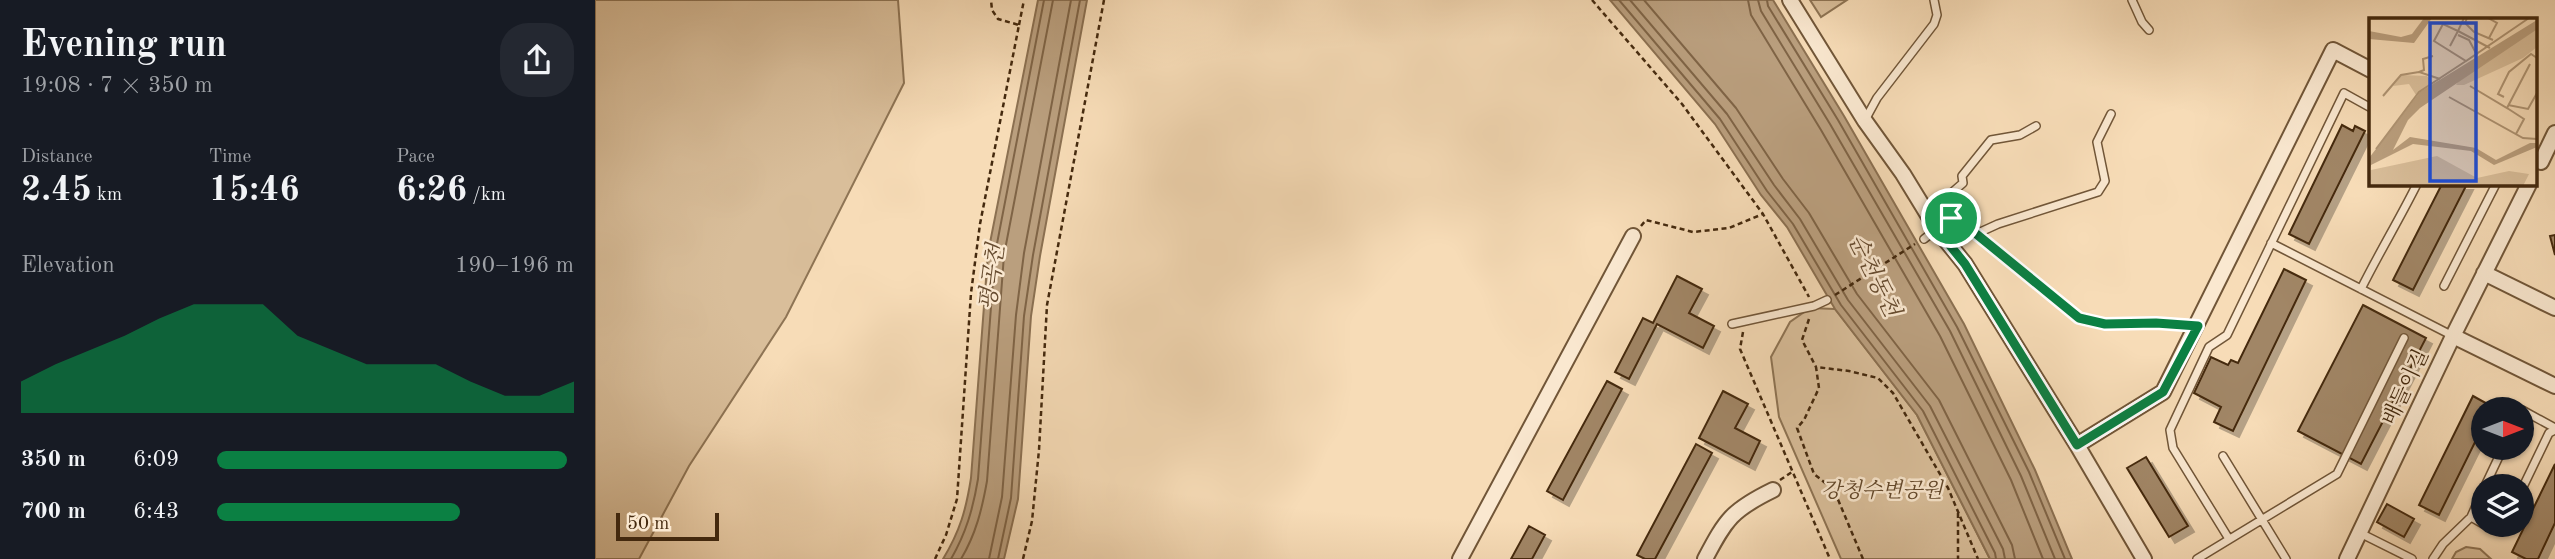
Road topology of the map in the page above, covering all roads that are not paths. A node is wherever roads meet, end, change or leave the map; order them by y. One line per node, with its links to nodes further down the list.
1 (1790, 0): 8 (street)
2 (1934, 0): 8 (lane)
3 (2132, 0): 4 (lane)
4 (2149, 30)
5 (2369, 70): 27 (street)
6 (2369, 107): 20 (lane)
7 (2111, 114): 17 (lane)
8 (1865, 121): 16 (street)
9 (2036, 126): 15 (lane)
10 (2555, 133): 11 (street)
11 (2537, 164)
12 (2416, 186): 23 (lane)
13 (2495, 186): 22 (lane)
14 (2528, 186): 21 (street)
15 (1951, 218): 16 (lane); 17 (lane)
16 (1936, 228): 19 (lane); 33 (street)
17 (1976, 234): 27 (lane)
18 (1633, 236): 41 (street)
19 (1924, 239)
20 (2271, 243): 23 (lane); 40 (lane)
21 (2484, 273): 25 (street); 28 (street)
22 (2444, 286)
23 (2361, 289): 28 (lane)
24 (1827, 300): 26 (lane)
25 (2555, 308)
26 (1732, 324)
27 (2198, 326): 33 (street)
28 (2452, 335): 30 (street, 배들이길); 39 (street, 배들이길)
29 (2404, 338): 38 (lane)
30 (2555, 386)
31 (2534, 417): 32 (lane)
32 (2555, 429): 35 (lane)
33 (2077, 445): 43 (street)
34 (2223, 456): 38 (lane)
35 (2529, 474)
36 (1773, 490): 42 (street)
37 (2471, 517): 48 (lane)
38 (2262, 520): 40 (lane); 45 (lane)
39 (2360, 533): 46 (street, 배들이길); 47 (lane)
40 (2229, 539): 44 (lane)
41 (1460, 559)
42 (1705, 559)
43 (2144, 559)
44 (2197, 559)
45 (2286, 559)
46 (2347, 559)
47 (2412, 559)
48 (2433, 559)

